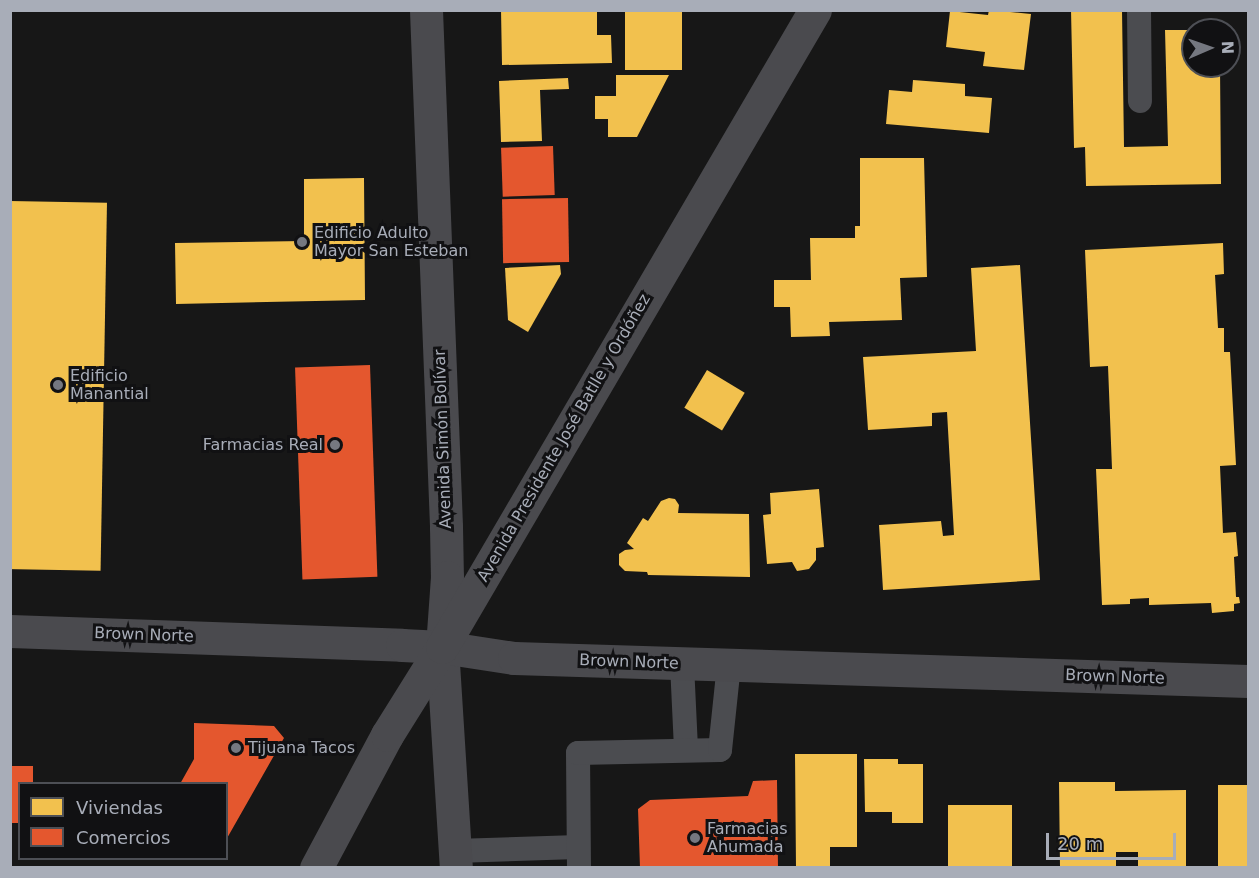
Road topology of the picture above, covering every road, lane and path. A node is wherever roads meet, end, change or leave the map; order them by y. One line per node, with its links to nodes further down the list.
1 (426, 10): 6 (street, Avenida Simón Bolívar)
2 (815, 10): 6 (street, Avenida Presidente José Batlle y Ordóñez)
3 (1139, 10): 4 (lane)
4 (1140, 101)
5 (10, 631): 6 (street, Brown Norte)
6 (442, 647): 7 (street, Brown Norte); 12 (street, Avenida Simón Bolívar); 13 (street, Avenida Presidente José Batlle y Ordóñez)
7 (682, 664): 8 (street, Brown Norte); 10 (lane)
8 (729, 665): 9 (street, Brown Norte); 10 (lane)
9 (1248, 681)
10 (686, 750): 11 (lane)
11 (579, 857): 12 (lane)
12 (455, 859)
13 (316, 867)

